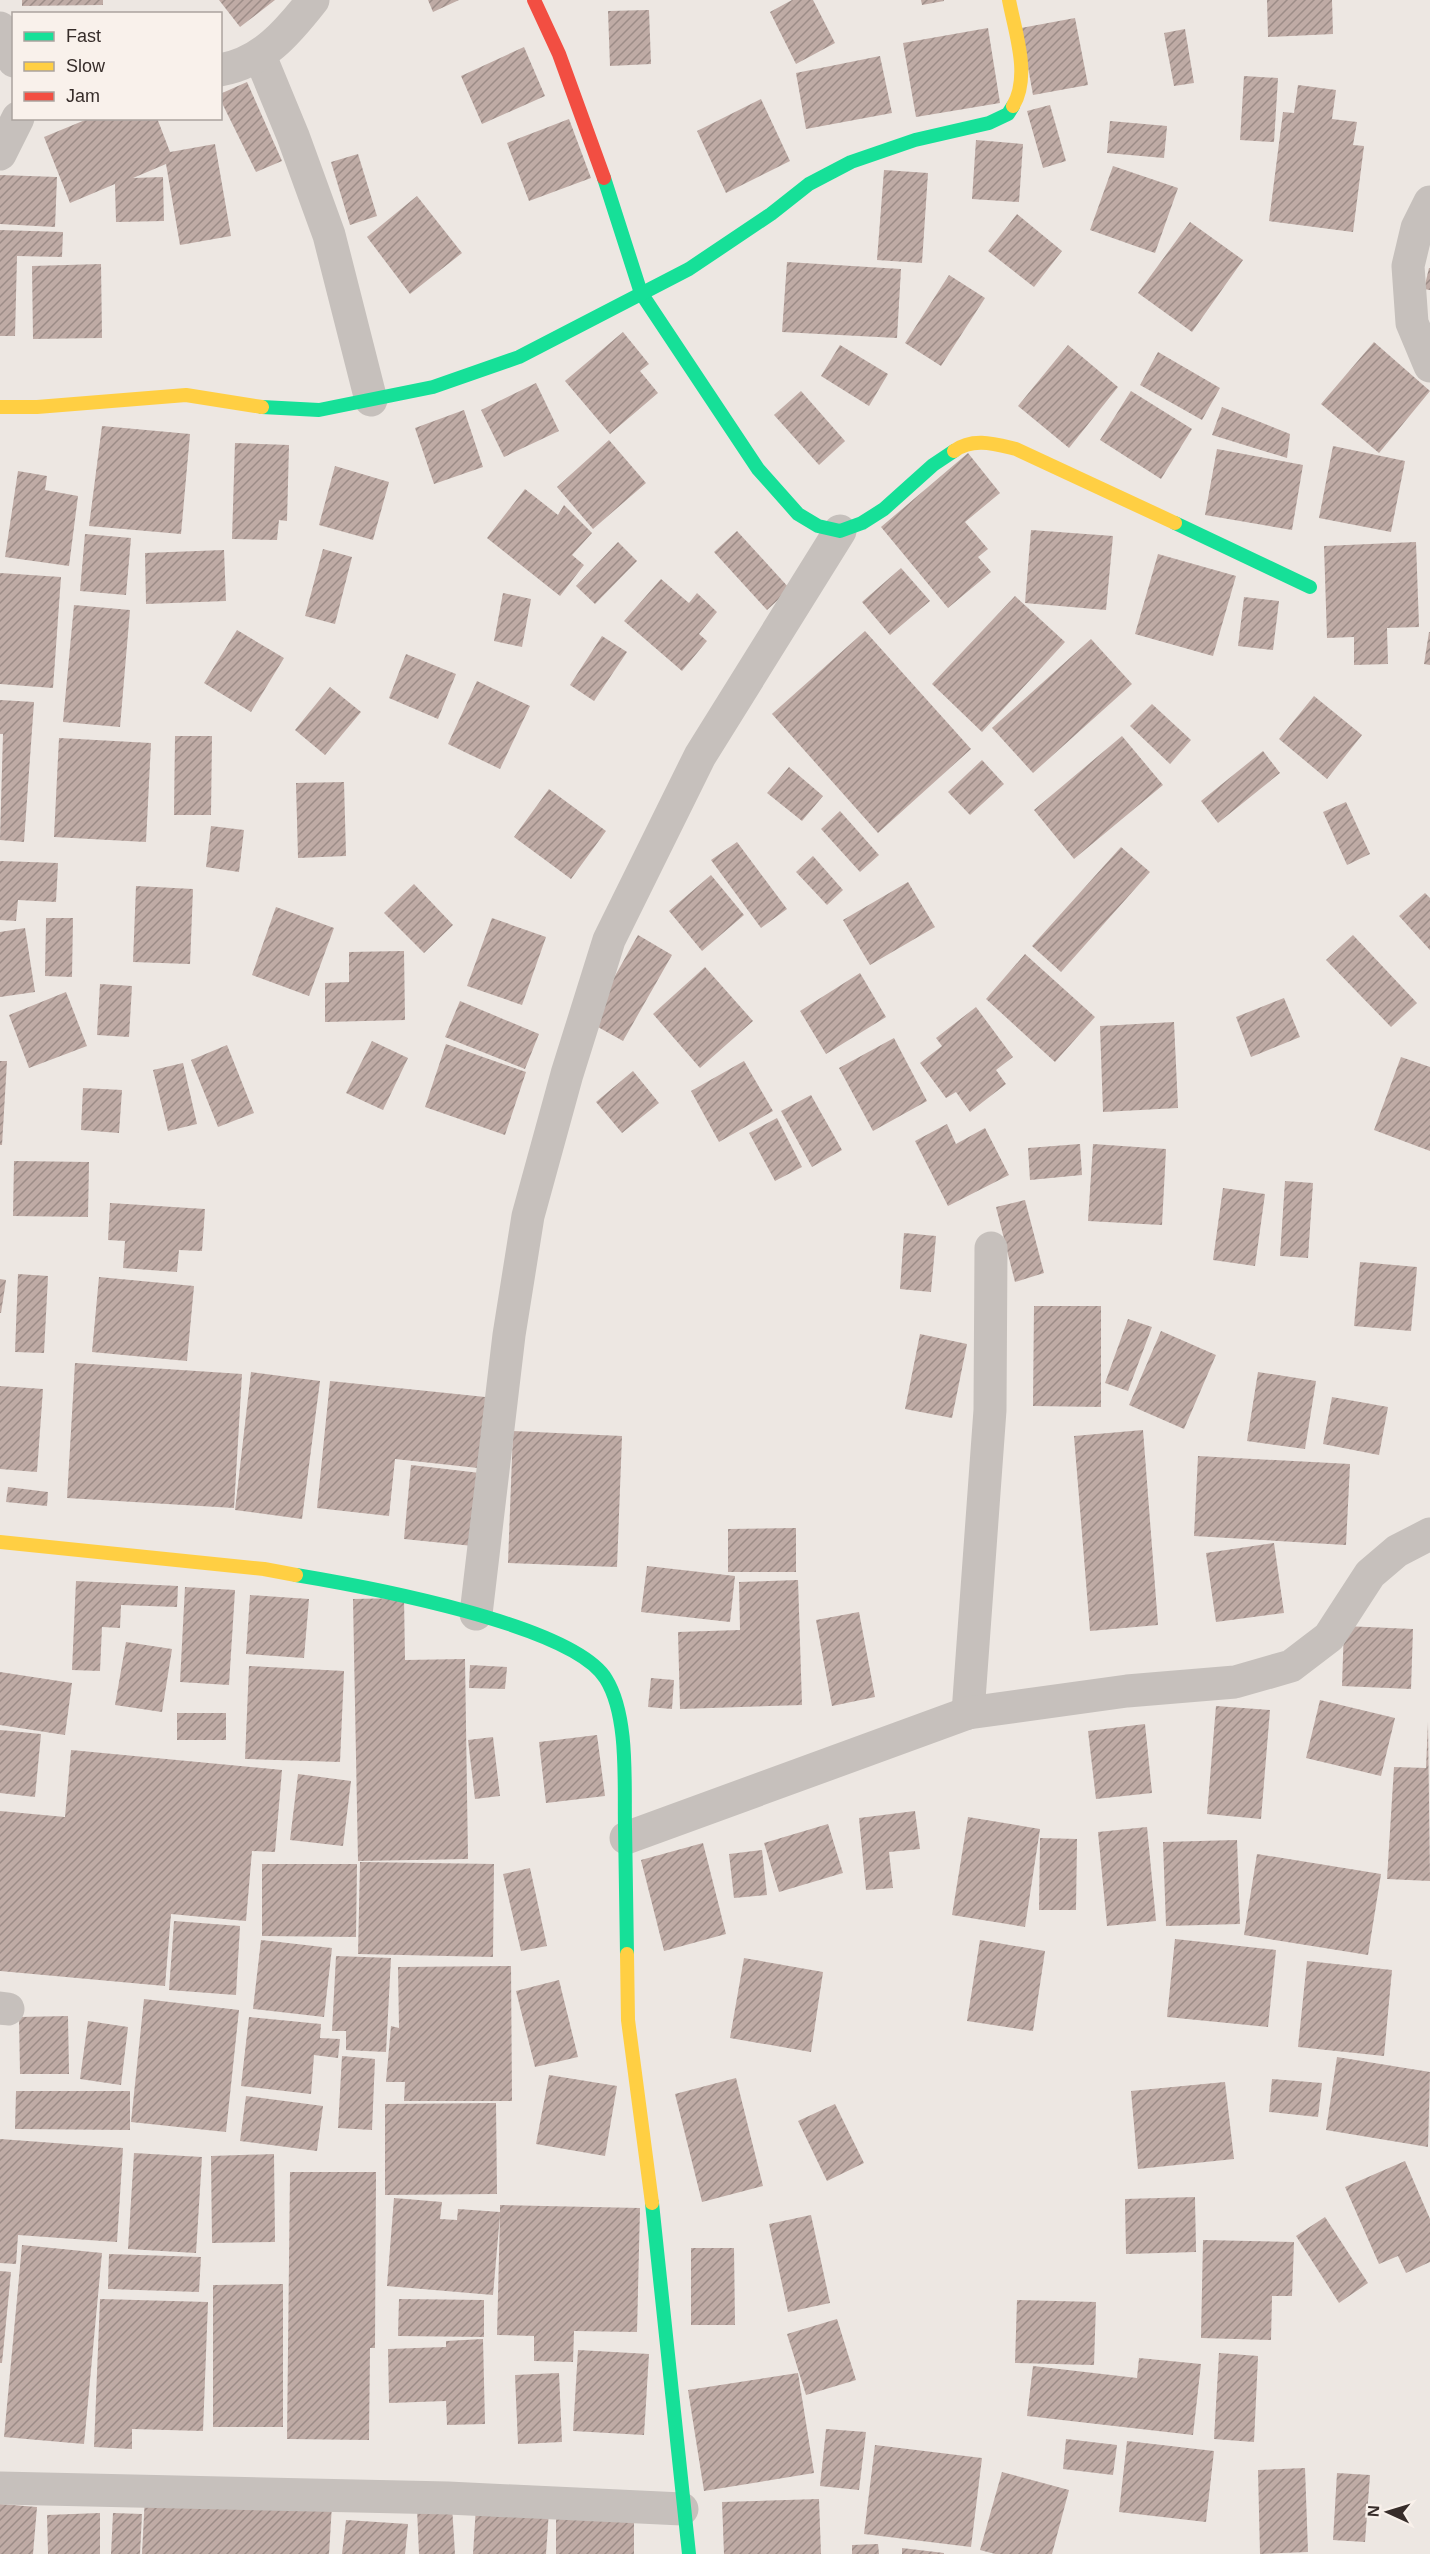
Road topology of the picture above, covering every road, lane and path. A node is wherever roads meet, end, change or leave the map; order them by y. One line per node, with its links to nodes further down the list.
1 (313, 0): 6 (street)
2 (534, 0): 11 (street)
3 (1009, 0): 11 (street)
4 (0, 28): 5 (street)
5 (12, 56)
6 (260, 56): 7 (street); 13 (street)
7 (222, 70)
8 (17, 120): 9 (street)
9 (0, 154)
10 (1430, 202): 12 (street)
11 (641, 293): 13 (street); 15 (street)
12 (1430, 366)
13 (371, 400): 14 (street)
14 (0, 407)
15 (840, 531): 16 (street); 20 (street)
16 (1310, 587)
17 (991, 1248): 21 (street)
18 (1430, 1534): 21 (street)
19 (0, 1542): 20 (street)
20 (476, 1614): 22 (street)
21 (968, 1713): 22 (street)
22 (626, 1838): 24 (street)
23 (0, 2488): 24 (street)
24 (682, 2509): 25 (street)
25 (688, 2554)

